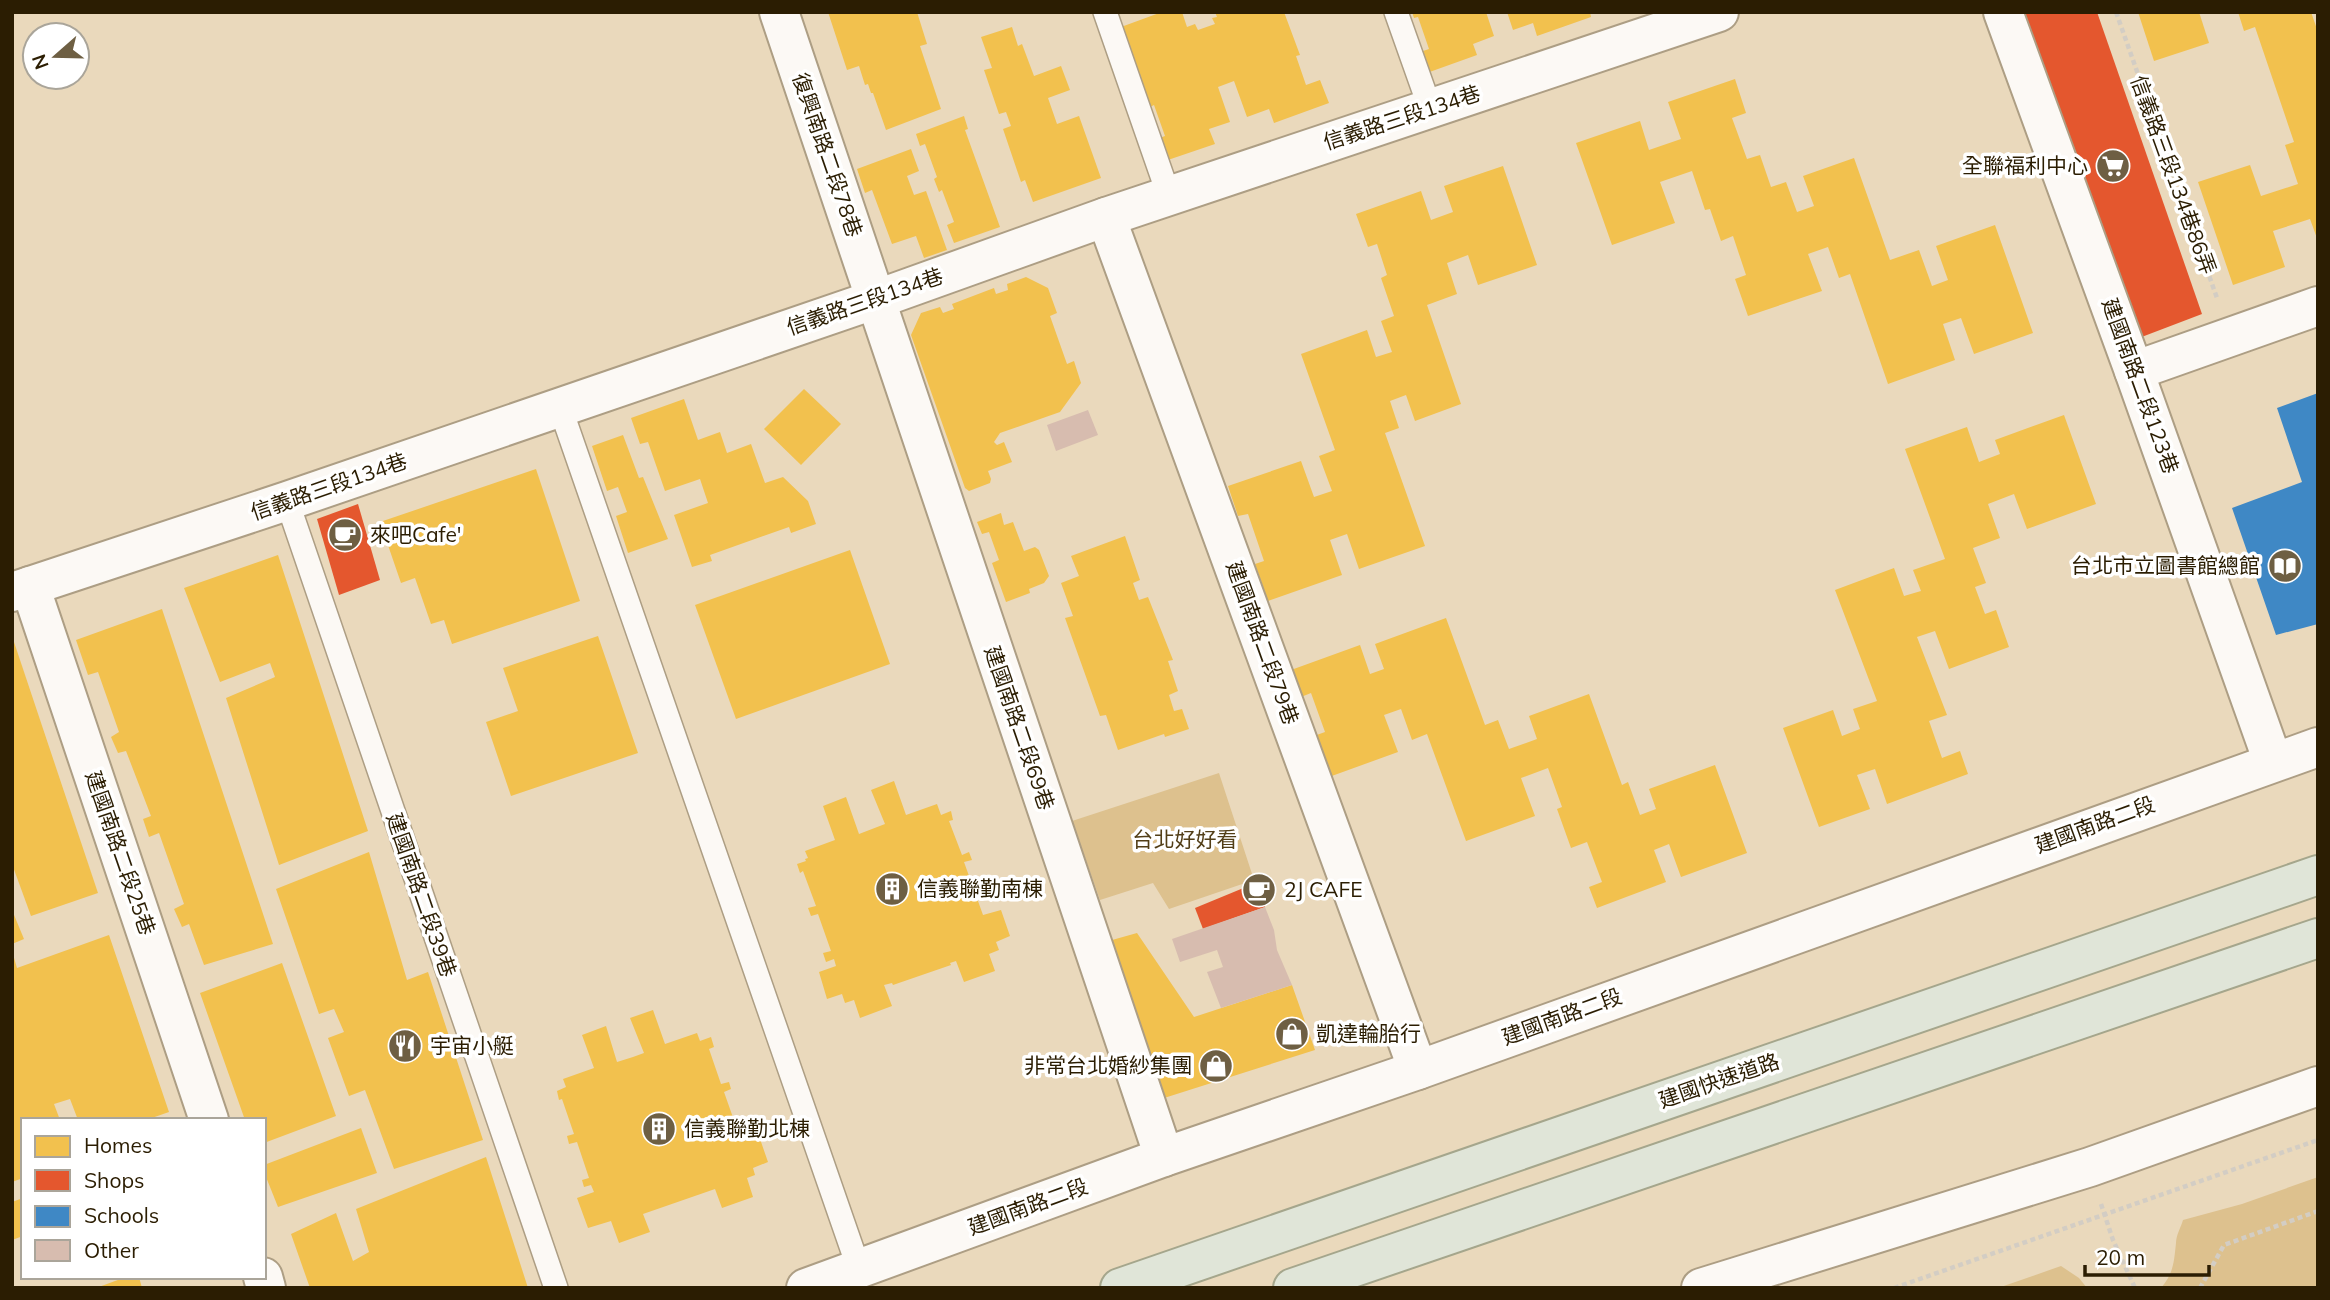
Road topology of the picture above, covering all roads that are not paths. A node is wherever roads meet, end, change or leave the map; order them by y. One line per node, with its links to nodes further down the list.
1 (779, 12): 9 (street, 復興南路二段78巷)
2 (1105, 12): 7 (lane)
3 (1396, 12): 6 (lane)
4 (2003, 12): 11 (street, 建國南路二段123巷)
5 (1701, 15): 6 (street, 信義路三段134巷)
6 (1430, 108): 7 (street, 信義路三段134巷)
7 (1170, 196): 8 (street, 信義路三段134巷)
8 (1106, 217): 9 (street, 信義路三段134巷); 19 (street, 建國南路二段79巷)
9 (875, 299): 12 (street, 信義路三段134巷); 22 (street, 建國南路二段69巷)
10 (2318, 306): 11 (street)
11 (2134, 371): 16 (street, 建國南路二段123巷)
12 (560, 407): 13 (street, 信義路三段134巷); 23 (lane)
13 (287, 501): 14 (street, 信義路三段134巷); 24 (lane, 建國南路二段39巷)
14 (21, 589): 21 (street, 建國南路二段25巷)
15 (2318, 747): 16 (street, 建國南路二段)
16 (2273, 762): 19 (street, 建國南路二段)
17 (2318, 875): 26 (highway, 建國快速道路)
18 (2308, 942): 27 (highway)
19 (1418, 1070): 22 (street, 建國南路二段)
20 (2318, 1086): 28 (street)
21 (208, 1118)
22 (1164, 1157): 23 (street, 建國南路二段)
23 (859, 1269): 25 (street, 建國南路二段)
24 (555, 1288)
25 (806, 1288)
26 (1120, 1288)
27 (1293, 1288)
28 (1701, 1288)

